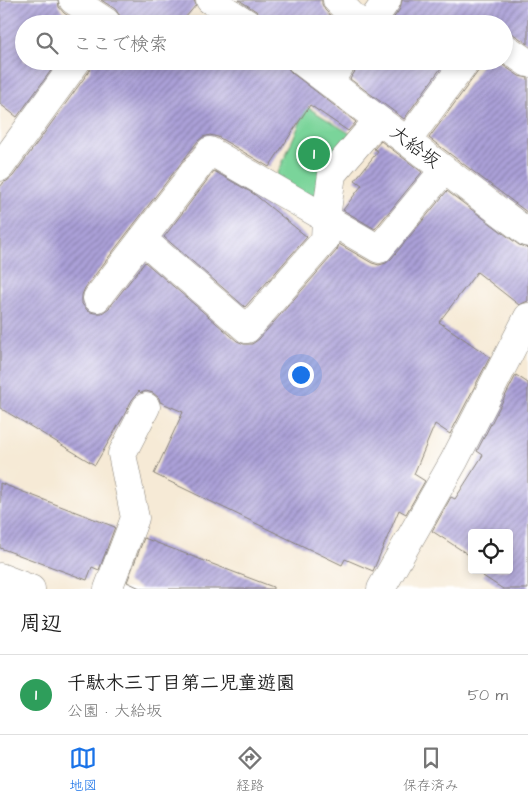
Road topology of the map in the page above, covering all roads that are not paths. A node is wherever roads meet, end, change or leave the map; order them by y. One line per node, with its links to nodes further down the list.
1 (73, 0): 5 (street)
2 (210, 0): 6 (street)
3 (337, 0): 7 (street)
4 (387, 0): 8 (street)
5 (96, 15)
6 (234, 15)
7 (351, 15)
8 (376, 15)
9 (513, 53): 10 (street)
10 (528, 63)
11 (70, 70): 16 (street)
12 (459, 70): 15 (street)
13 (336, 72): 14 (street, 大給坂)
14 (378, 120): 15 (street, 大給坂); 18 (street)
15 (407, 141): 17 (street, 大給坂)
16 (0, 167)
17 (444, 170): 18 (street); 19 (street, 大給坂)
18 (326, 218): 20 (street); 20 (street)
19 (528, 234)
20 (142, 240): 21 (street)
21 (97, 298)
22 (528, 317): 27 (street)
23 (146, 408): 26 (street)
24 (0, 577): 25 (street)
25 (31, 589)
26 (108, 589)
27 (381, 589)

